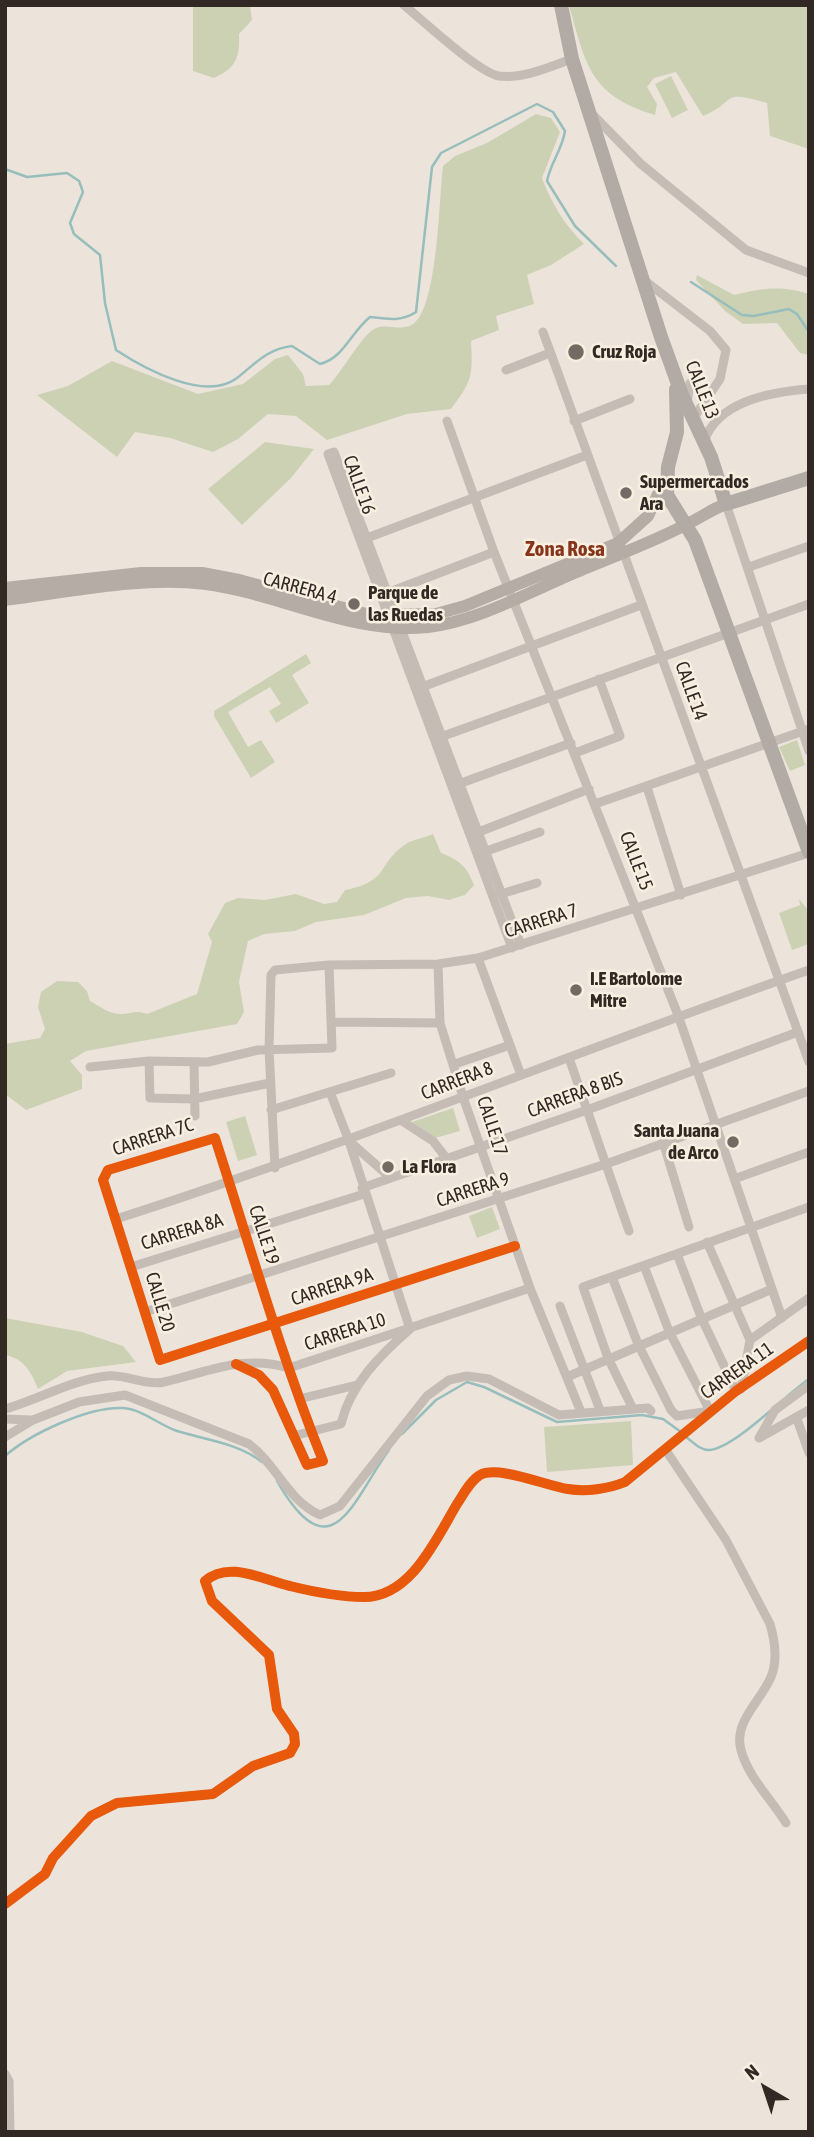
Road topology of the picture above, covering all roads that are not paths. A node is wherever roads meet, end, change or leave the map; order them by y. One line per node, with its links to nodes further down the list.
1 (404, 5): 5 (street)
2 (551, 5): 4 (main road)
3 (561, 5): 4 (main road)
4 (568, 40): 5 (main road, CALLE 13)
5 (572, 59): 6 (main road, CALLE 13)
6 (589, 112): 7 (street); 8 (main road, CALLE 13)
7 (809, 273)
8 (643, 279): 12 (main road, CALLE 13); 15 (street)
9 (543, 332): 10 (street, CALLE 14)
10 (550, 353): 11 (street); 17 (street, CALLE 14)
11 (506, 370)
12 (684, 382): 15 (main road, CALLE 13); 19 (main road)
13 (809, 389): 18 (street)
14 (630, 399): 17 (street)
15 (690, 412): 18 (main road, CALLE 13)
16 (447, 421): 23 (street, CALLE 15)
17 (575, 421): 20 (street, CALLE 14)
18 (704, 442): 19 (main road); 24 (main road, CALLE 13)
19 (674, 446): 21 (main road)
20 (587, 455): 23 (street); 28 (street, CALLE 14)
21 (668, 467): 25 (main road); 28 (main road, CARRERA 4)
22 (809, 478): 24 (main road, CARRERA 4)
23 (474, 498): 26 (street); 29 (street, CALLE 15)
24 (726, 504): 25 (main road, CARRERA 4); 30 (street, CALLE 13)
25 (691, 530): 28 (main road, CARRERA 4); 40 (main road)
26 (367, 538): 32 (street, CALLE 16); 39 (street, CALLE 16)
27 (809, 546): 30 (street)
28 (620, 548): 33 (main road, CARRERA 4); 36 (street, CALLE 14)
29 (494, 552): 32 (street); 33 (street, CALLE 15)
30 (749, 567): 38 (street, CALLE 13)
31 (5, 588): 37 (main road, CARRERA 4)
32 (387, 593): 39 (street, CALLE 16)
33 (512, 593): 39 (main road, CARRERA 4); 41 (street, CALLE 15)
34 (5, 600): 37 (main road, CARRERA 4)
35 (809, 604): 38 (street)
36 (641, 605): 41 (street); 42 (street, CALLE 14)
37 (339, 613): 39 (main road, CARRERA 4)
38 (764, 620): 40 (street); 46 (street, CALLE 13)
39 (395, 623): 44 (street, CALLE 16); 47 (street, CALLE 16)
40 (730, 633): 42 (street); 48 (main road)
41 (533, 647): 44 (street); 45 (street, CALLE 15)
42 (660, 657): 43 (street); 51 (street, CALLE 14)
43 (599, 679): 45 (street); 49 (street)
44 (422, 687): 47 (street, CALLE 16)
45 (552, 696): 47 (street); 49 (street, CALLE 15)
46 (805, 730): 48 (street); 50 (street, CALLE 13)
47 (437, 738): 52 (street, CALLE 16)
48 (770, 743): 51 (street); 59 (main road)
49 (573, 748): 52 (street); 54 (street, CALLE 15)
50 (809, 751)
51 (701, 768): 53 (street); 60 (street, CALLE 14)
52 (455, 785): 57 (street, CALLE 16)
53 (647, 787): 55 (street); 63 (street)
54 (589, 789): 55 (street, CALLE 15); 57 (street)
55 (595, 804): 64 (street, CALLE 15)
56 (540, 832): 58 (street)
57 (473, 834): 58 (street, CALLE 16)
58 (480, 853): 62 (street, CALLE 16); 65 (street, CALLE 16)
59 (809, 853): 60 (street, CARRERA 7)
60 (740, 875): 63 (street, CARRERA 7); 70 (street, CALLE 14)
61 (537, 883): 62 (street)
62 (500, 894): 65 (street, CALLE 16)
63 (681, 895): 64 (street, CARRERA 7)
64 (636, 909): 65 (street, CARRERA 7); 71 (street, CALLE 15)
65 (517, 947): 66 (street, CARRERA 7)
66 (478, 958): 67 (street, CARRERA 7); 75 (street)
67 (438, 964): 68 (street, CARRERA 7); 73 (street, CALLE 17)
68 (329, 965): 72 (street); 76 (street, CARRERA 7)
69 (809, 970): 70 (street, CARRERA 8)
70 (780, 980): 71 (street, CARRERA 8); 74 (street, CALLE 14)
71 (678, 1015): 77 (street, CARRERA 8); 83 (street, CALLE 15)
72 (331, 1022): 73 (street); 76 (street)
73 (440, 1023): 81 (street, CALLE 17)
74 (798, 1032): 79 (street, CALLE 14); 83 (street, CARRERA 8 BIS)
75 (510, 1045): 81 (street); 85 (street)
76 (269, 1049): 80 (street); 86 (street)
77 (569, 1058): 85 (street, CARRERA 8); 92 (street)
78 (149, 1061): 80 (street); 82 (street); 90 (street)
79 (809, 1062)
80 (194, 1063): 90 (street)
81 (454, 1064): 89 (street, CALLE 17)
82 (90, 1067)
83 (696, 1069): 92 (street, CARRERA 8 BIS); 95 (street, CALLE 15)
84 (391, 1073): 88 (street)
85 (522, 1075): 89 (street, CARRERA 8)
86 (270, 1083): 90 (street); 91 (street)
87 (809, 1091): 95 (street, CARRERA 9)
88 (330, 1093): 91 (street); 97 (street)
89 (463, 1097): 94 (street, CARRERA 8); 99 (street, CALLE 17)
90 (194, 1099): 93 (street)
91 (271, 1110): 103 (street)
92 (587, 1110): 99 (street, CARRERA 8 BIS); 102 (street)
93 (195, 1116)
94 (402, 1121): 97 (street, CARRERA 8); 101 (street)
95 (715, 1125): 98 (street, CARRERA 9); 106 (street, CALLE 15)
96 (215, 1138): 104 (street, CARRERA 7C); 107 (street, CALLE 19)
97 (349, 1141): 103 (street, CARRERA 8); 105 (street); 108 (street)
98 (663, 1142): 102 (street, CARRERA 9); 112 (street)
99 (480, 1148): 101 (street, CARRERA 8 BIS); 109 (street, CALLE 17)
100 (809, 1152): 106 (street)
101 (447, 1159): 105 (street, CARRERA 8 BIS)
102 (606, 1164): 109 (street, CARRERA 9); 115 (street)
103 (275, 1168): 107 (street, CARRERA 8)
104 (104, 1174): 111 (street, CALLE 20)
105 (391, 1178): 108 (street, CARRERA 8 BIS)
106 (734, 1179): 113 (street, CALLE 15)
107 (229, 1183): 111 (street, CARRERA 8); 114 (street, CALLE 19)
108 (363, 1191): 114 (street, CARRERA 8A); 116 (street)
109 (499, 1200): 116 (street, CARRERA 9); 118 (street, CALLE 17)
110 (809, 1207): 113 (street)
111 (116, 1219): 121 (street, CALLE 20)
112 (689, 1227)
113 (751, 1227): 117 (street); 126 (street, CALLE 15)
114 (245, 1231): 121 (street, CARRERA 8A); 122 (street, CALLE 19)
115 (629, 1231)
116 (380, 1238): 122 (street, CARRERA 9); 124 (street)
117 (707, 1242): 119 (street); 128 (street)
118 (515, 1246): 124 (street, CARRERA 9A); 125 (street, CALLE 17)
119 (677, 1254): 120 (street); 131 (street)
120 (644, 1266): 123 (street); 135 (street)
121 (131, 1267): 130 (street, CALLE 20)
122 (260, 1277): 130 (street, CARRERA 9); 133 (street, CALLE 19)
123 (612, 1277): 138 (street); 139 (street)
124 (395, 1285): 133 (street, CARRERA 9A); 134 (street)
125 (530, 1288): 134 (street, CARRERA 10); 144 (street, CALLE 17)
126 (772, 1289): 128 (street); 132 (street, CALLE 15)
127 (809, 1298): 132 (street)
128 (733, 1304): 131 (street); 136 (street)
129 (560, 1307): 143 (street)
130 (145, 1312): 140 (street, CALLE 20)
131 (701, 1317): 135 (street); 147 (street)
132 (782, 1318): 136 (street)
133 (275, 1324): 140 (street, CARRERA 9A); 142 (street, CALLE 19)
134 (410, 1329): 142 (street, CARRERA 10); 145 (street)
135 (669, 1331): 138 (street); 154 (street)
136 (750, 1340): 147 (street)
137 (809, 1342): 147 (street, CARRERA 11)
138 (638, 1344): 139 (street); 154 (street)
139 (608, 1358): 143 (street); 149 (street)
140 (160, 1360)
141 (236, 1364): 142 (street, CARRERA 10); 150 (street, CARRERA 10); 162 (street)
142 (289, 1368): 148 (street, CALLE 19)
143 (583, 1370): 144 (street); 151 (street)
144 (567, 1377): 155 (street, CALLE 17)
145 (357, 1385): 148 (street); 161 (street)
146 (809, 1385): 156 (street)
147 (738, 1390): 154 (street, CARRERA 11)
148 (299, 1399): 161 (street, CALLE 19)
149 (632, 1407): 151 (street); 153 (street)
150 (5, 1409)
151 (600, 1410): 155 (street)
152 (809, 1410): 158 (street)
153 (651, 1411)
154 (710, 1411): 164 (street, CARRERA 11)
155 (581, 1412): 159 (street)
156 (771, 1415): 160 (street); 160 (street)
157 (5, 1419): 159 (street)
158 (797, 1419): 160 (street); 165 (street)
159 (33, 1420): 163 (street)
160 (781, 1427)
161 (312, 1432): 162 (street); 162 (street, CALLE 19)
162 (293, 1436)
163 (5, 1437)
164 (665, 1449): 166 (street); 167 (street, CARRERA 11)
165 (809, 1453)
166 (786, 1823)
167 (5, 1904)
168 (5, 2074): 169 (street)
169 (10, 2132)

